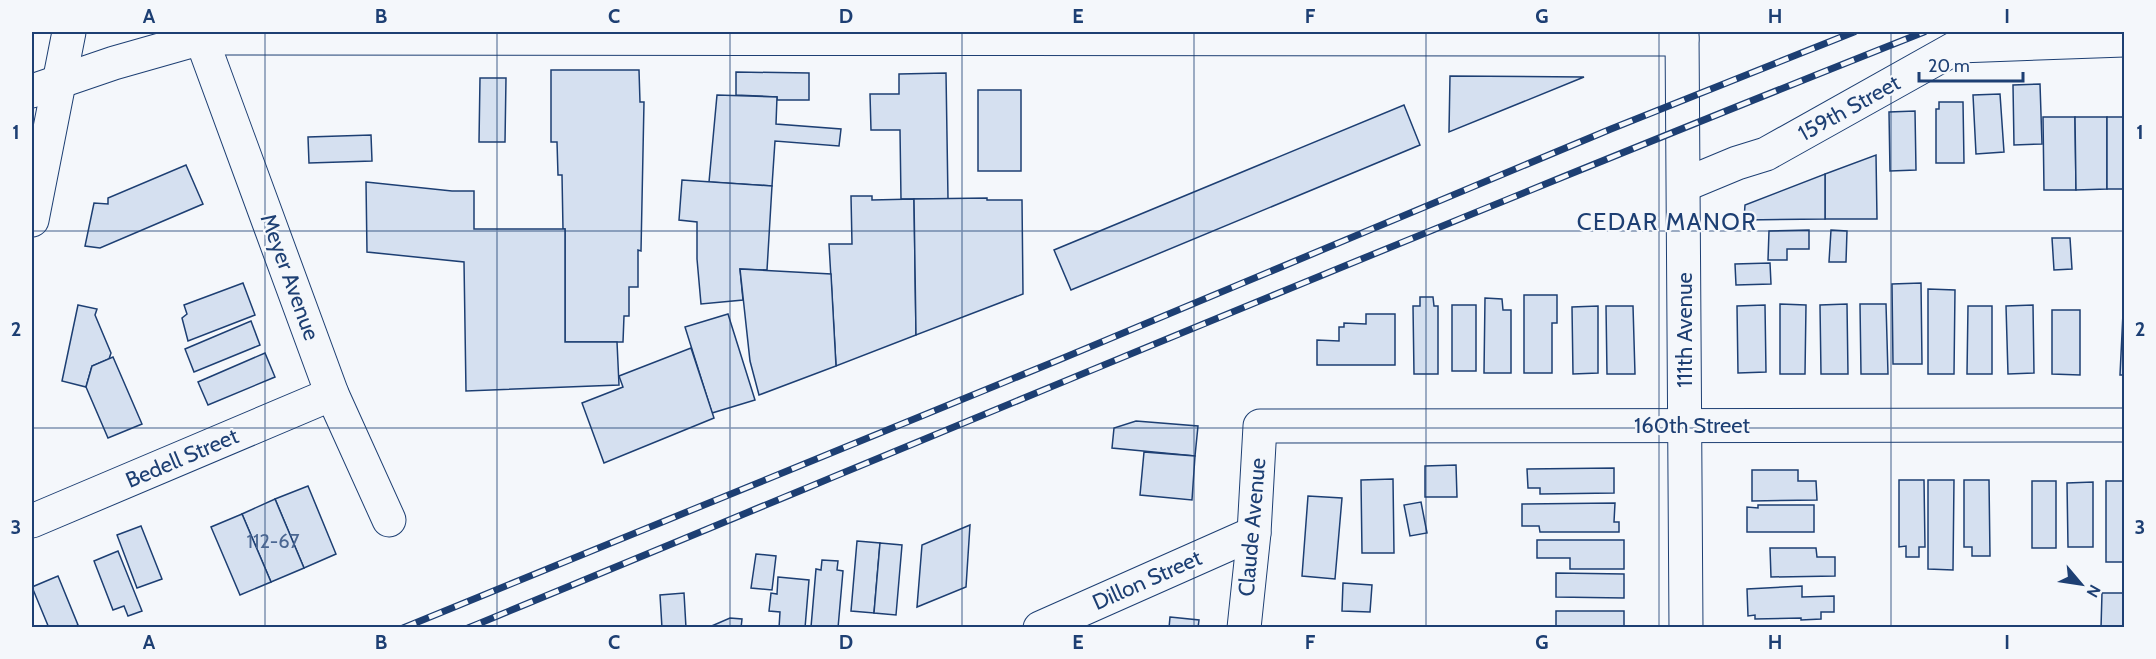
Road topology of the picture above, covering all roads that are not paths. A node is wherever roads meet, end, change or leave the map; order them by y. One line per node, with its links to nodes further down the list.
1 (69, 32): 5 (street)
2 (201, 34): 3 (street); 5 (street); 8 (street, Meyer Avenue)
3 (1682, 35): 6 (street, 111th Avenue)
4 (2124, 40): 6 (street, 159th Street)
5 (45, 86): 7 (street)
6 (1684, 185): 9 (street, 111th Avenue)
7 (32, 220)
8 (332, 394): 12 (street, Meyer Avenue); 13 (street, Bedell Street)
9 (1684, 425): 10 (street, 160th Street); 11 (street, 160th Street); 17 (street, 111th Avenue)
10 (2124, 425)
11 (1260, 426): 14 (street, Claude Avenue)
12 (389, 520)
13 (32, 521)
14 (1254, 533): 15 (street, Dillon Street); 16 (street, Claude Avenue)
15 (1040, 627)
16 (1244, 627)
17 (1686, 627)

